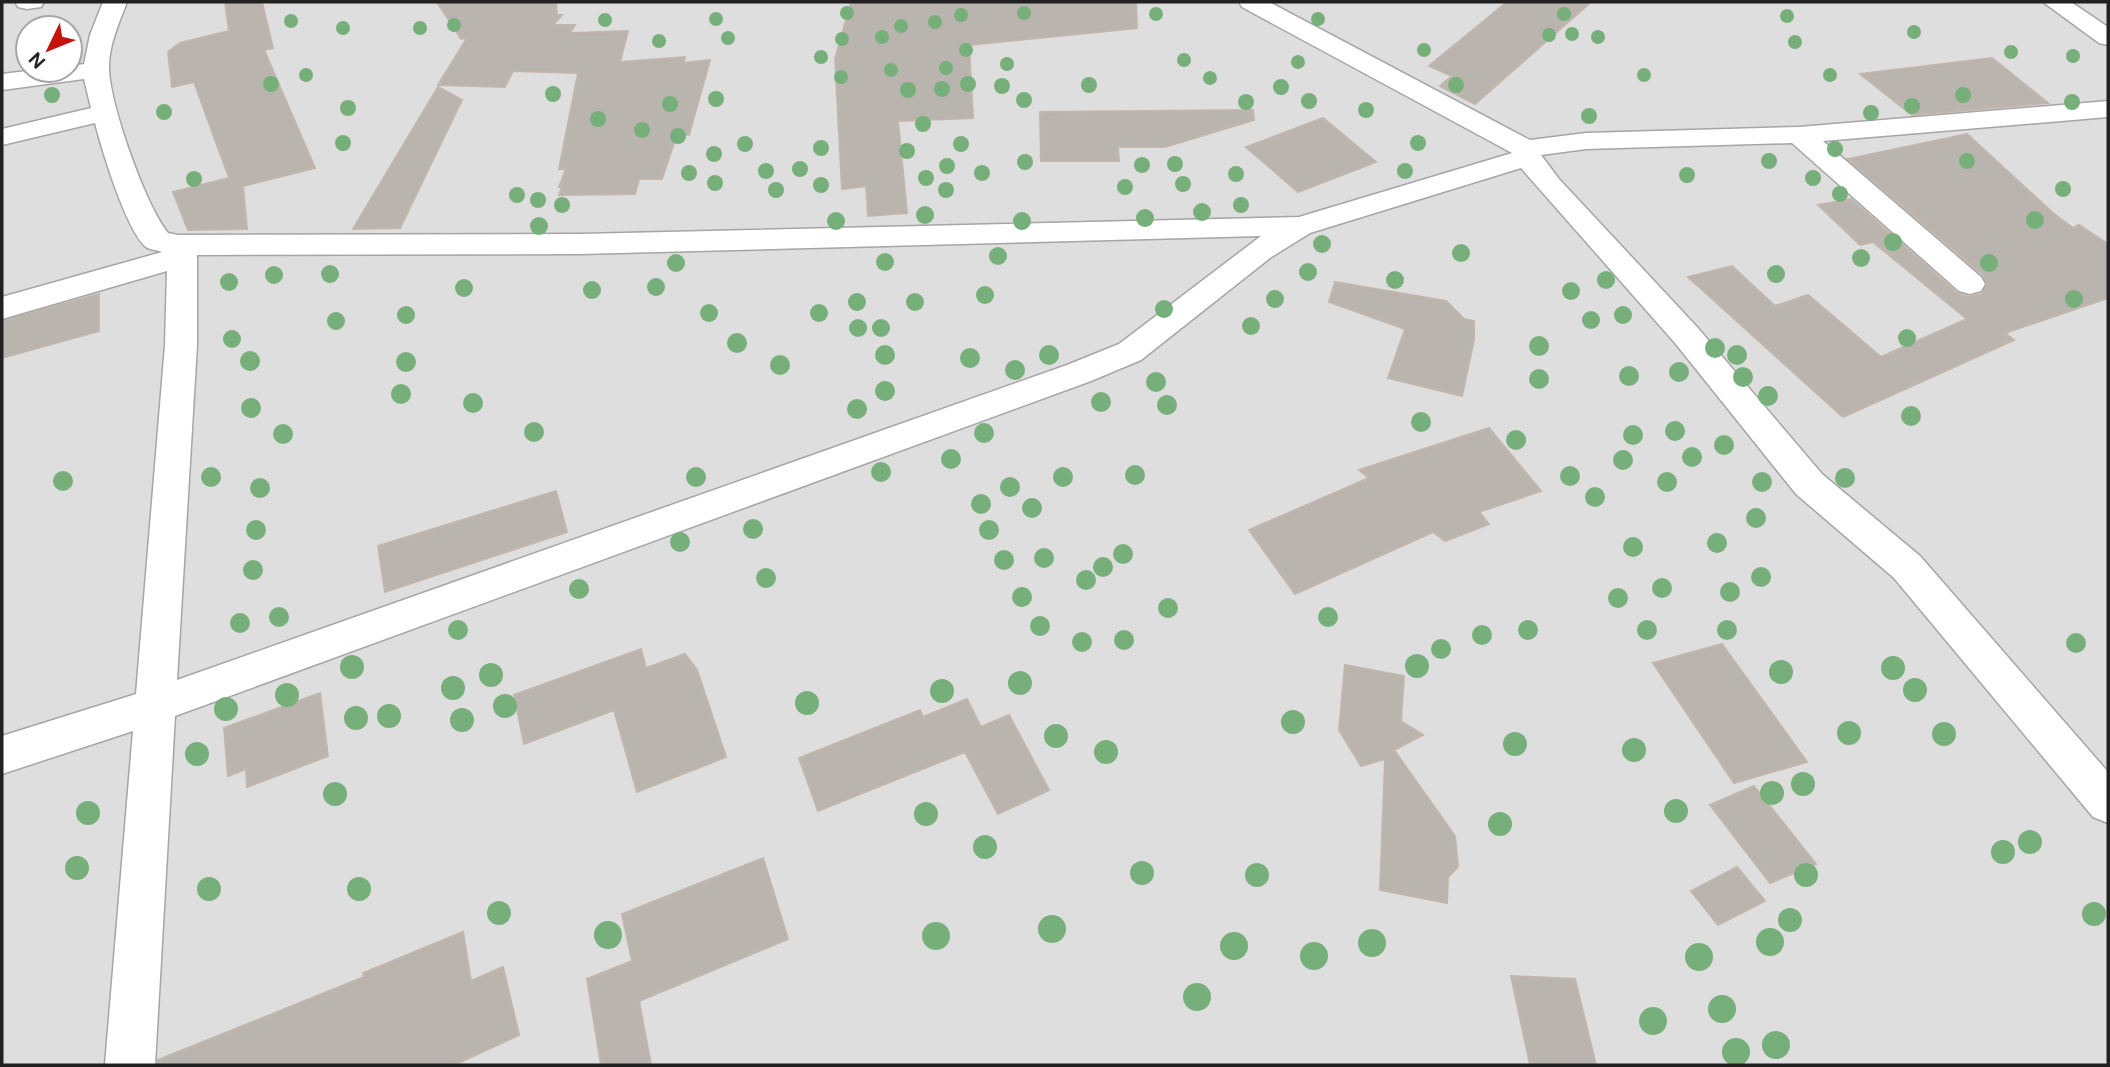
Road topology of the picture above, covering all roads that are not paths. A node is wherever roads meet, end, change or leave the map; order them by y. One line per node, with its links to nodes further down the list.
1 (115, 2): 5 (street)
2 (1251, 2): 11 (street)
3 (2055, 2): 4 (street)
4 (2108, 38)
5 (96, 69): 6 (street); 8 (street)
6 (2, 82)
7 (2108, 109): 9 (street)
8 (105, 113): 10 (street); 13 (street)
9 (1799, 135): 11 (street); 14 (street)
10 (2, 137)
11 (1526, 153): 12 (street); 18 (street)
12 (1300, 226): 13 (street); 16 (street)
13 (180, 250): 15 (street); 16 (street)
14 (1970, 284)
15 (2, 308)
16 (157, 705): 17 (street); 19 (street)
17 (2, 755)
18 (2108, 803)
19 (130, 1065)

